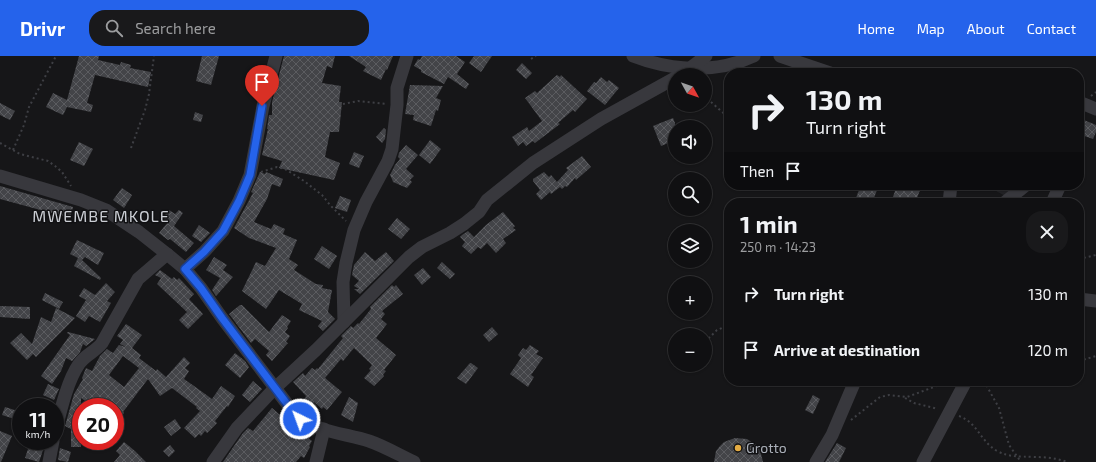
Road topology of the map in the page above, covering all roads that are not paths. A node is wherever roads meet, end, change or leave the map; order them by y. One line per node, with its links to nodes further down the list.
1 (276, 56): 18 (street)
2 (407, 56): 21 (street)
3 (633, 56): 7 (street)
4 (706, 56): 8 (street)
5 (754, 56): 9 (street)
6 (780, 56): 10 (street)
7 (674, 68)
8 (690, 68)
9 (712, 68)
10 (815, 68)
11 (668, 82): 21 (street)
12 (1084, 104): 13 (street)
13 (1096, 109)
14 (0, 176): 17 (street)
15 (1020, 190): 16 (street)
16 (1010, 198)
17 (167, 254): 18 (street); 25 (street)
18 (185, 269): 24 (street)
19 (1084, 299): 20 (street)
20 (1096, 301)
21 (344, 322): 24 (street)
22 (853, 386): 32 (street)
23 (963, 386): 33 (street)
24 (275, 388): 26 (street); 29 (street)
25 (64, 404)
26 (324, 429): 30 (street); 31 (street)
27 (51, 450): 28 (street)
28 (49, 462)
29 (213, 462)
30 (316, 462)
31 (414, 462)
32 (816, 462)
33 (923, 462)

